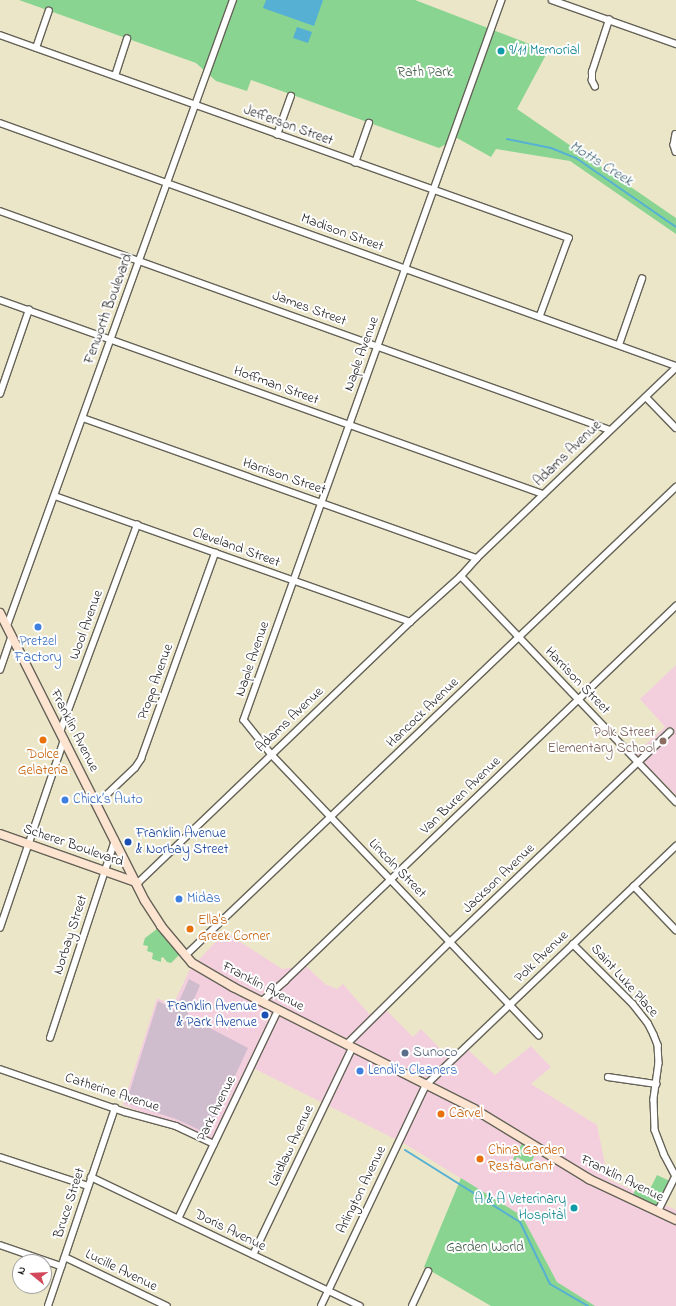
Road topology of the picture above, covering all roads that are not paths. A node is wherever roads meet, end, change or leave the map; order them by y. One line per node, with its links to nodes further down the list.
1 (233, 0): 13 (street, Fenworth Boulevard)
2 (502, 0): 21 (street, Naple Avenue)
3 (552, 0): 5 (street)
4 (50, 11): 9 (street)
5 (609, 20): 8 (street); 11 (street)
6 (0, 35): 9 (street, Jefferson Street)
7 (127, 39): 10 (street)
8 (676, 44)
9 (36, 48): 10 (street, Jefferson Street)
10 (115, 76): 13 (street, Jefferson Street)
11 (595, 87)
12 (291, 96): 16 (street)
13 (196, 105): 16 (street, Jefferson Street); 20 (street, Fenworth Boulevard)
14 (0, 123): 20 (street, Madison Street)
15 (368, 124): 19 (street)
16 (277, 134): 19 (street, Jefferson Street)
17 (675, 136): 18 (street)
18 (676, 152)
19 (355, 162): 21 (street, Jefferson Street)
20 (168, 183): 23 (street, Fenworth Boulevard); 24 (street, Madison Street)
21 (434, 190): 24 (street, Naple Avenue); 28 (street, Jefferson Street)
22 (0, 212): 23 (street, James Street)
23 (140, 261): 29 (street, Fenworth Boulevard); 31 (street, James Street)
24 (405, 268): 28 (street, Madison Street); 31 (street, Naple Avenue)
25 (642, 278): 30 (street)
26 (0, 300): 27 (street, Hoffman Street)
27 (29, 310): 29 (street, Hoffman Street); 33 (street)
28 (540, 317): 30 (street, Madison Street)
29 (111, 340): 35 (street, Fenworth Boulevard); 36 (street, Hoffman Street)
30 (619, 345): 32 (street, Madison Street)
31 (377, 346): 36 (street, Naple Avenue); 38 (street, James Street)
32 (676, 367): 34 (street, Adams Avenue)
33 (0, 394)
34 (646, 397): 37 (street); 38 (street, Adams Avenue)
35 (83, 418): 41 (street, Fenworth Boulevard); 42 (street, Harrison Street)
36 (349, 425): 40 (street, Hoffman Street); 42 (street, Naple Avenue)
37 (676, 428)
38 (610, 430): 40 (street, Adams Avenue)
39 (676, 487): 53 (street, Hancock Avenue)
40 (543, 494): 45 (street, Adams Avenue)
41 (55, 496): 43 (street, Cleveland Street); 51 (street, Fenworth Boulevard)
42 (321, 503): 45 (street, Harrison Street); 47 (street, Naple Avenue)
43 (137, 525): 44 (street, Cleveland Street); 58 (street, Wool Avenue)
44 (215, 554): 47 (street, Cleveland Street); 62 (street, Propp Avenue)
45 (476, 558): 46 (street, Adams Avenue)
46 (461, 576): 50 (street, Adams Avenue); 53 (street, Harrison Street)
47 (293, 581): 50 (street, Cleveland Street); 56 (street, Naple Avenue)
48 (676, 606): 55 (street, Van Buren Avenue)
49 (0, 613): 51 (main road, Franklin Avenue)
50 (410, 622): 59 (street, Adams Avenue)
51 (7, 626): 52 (main road, Franklin Avenue)
52 (12, 636): 54 (street); 58 (main road, Franklin Avenue)
53 (518, 638): 55 (street, Harrison Street); 63 (street, Hancock Avenue)
54 (0, 670)
55 (578, 700): 60 (street, Harrison Street); 69 (street, Van Buren Avenue)
56 (245, 716): 59 (street, Lincoln Street)
57 (670, 732): 60 (street, Jackson Avenue)
58 (62, 736): 62 (main road, Franklin Avenue); 66 (street, Wool Avenue)
59 (272, 755): 63 (street, Lincoln Street); 70 (street, Adams Avenue)
60 (638, 762): 61 (street, Harrison Street); 74 (street, Jackson Avenue)
61 (676, 802)
62 (97, 804): 65 (main road, Franklin Avenue)
63 (331, 817): 69 (street, Lincoln Street); 76 (street, Hancock Avenue)
64 (0, 834): 66 (main road, Scherer Boulevard)
65 (115, 839): 68 (street, Norbay Street); 70 (main road, Franklin Avenue)
66 (28, 844): 68 (main road, Scherer Boulevard); 72 (street, Wool Avenue)
67 (676, 846): 71 (street, Polk Avenue)
68 (105, 870): 70 (main road, Scherer Boulevard); 81 (street, Norbay Street)
69 (391, 880): 74 (street, Lincoln Street); 77 (street, Van Buren Avenue)
70 (138, 882): 76 (main road, Franklin Avenue)
71 (634, 886): 73 (street); 75 (street, Polk Avenue)
72 (0, 928)
73 (676, 930)
74 (450, 942): 78 (street, Lincoln Street); 82 (street, Jackson Avenue)
75 (573, 944): 78 (street, Polk Avenue); 85 (street, Saint Luke Place)
76 (185, 956): 77 (main road, Franklin Avenue)
77 (261, 1002): 79 (main road, Franklin Avenue)
78 (510, 1004): 80 (street, Lincoln Street); 86 (street, Polk Avenue)
79 (278, 1010): 82 (main road, Franklin Avenue); 88 (street, Park Avenue)
80 (539, 1035)
81 (50, 1038)
82 (349, 1047): 86 (main road, Franklin Avenue); 97 (street, Laidlaw Avenue)
83 (0, 1069): 87 (street, Catherine Avenue)
84 (608, 1077): 85 (street)
85 (656, 1084): 90 (street, Saint Luke Place)
86 (426, 1085): 93 (main road, Franklin Avenue); 101 (street, Arlington Avenue)
87 (114, 1108): 88 (street, Catherine Avenue); 91 (street, Bruce Street)
88 (214, 1144): 94 (street, Park Avenue)
89 (0, 1157): 92 (street)
90 (676, 1175): 93 (street)
91 (91, 1177): 92 (street, Bruce Street); 94 (street, Doris Avenue)
92 (88, 1186): 98 (street, Bruce Street)
93 (658, 1211): 95 (main road, Franklin Avenue)
94 (178, 1219): 97 (street, Doris Avenue)
95 (676, 1220)
96 (0, 1245): 99 (street)
97 (253, 1255): 101 (street, Doris Avenue)
98 (65, 1257): 99 (street, Bruce Street); 103 (street, Lucille Avenue)
99 (61, 1266): 102 (street, Bruce Street)
100 (428, 1272): 106 (street)
101 (328, 1291): 104 (street, Arlington Avenue); 105 (street, Doris Avenue)
102 (48, 1306)
103 (167, 1306)
104 (321, 1306)
105 (360, 1306)
106 (412, 1306)

